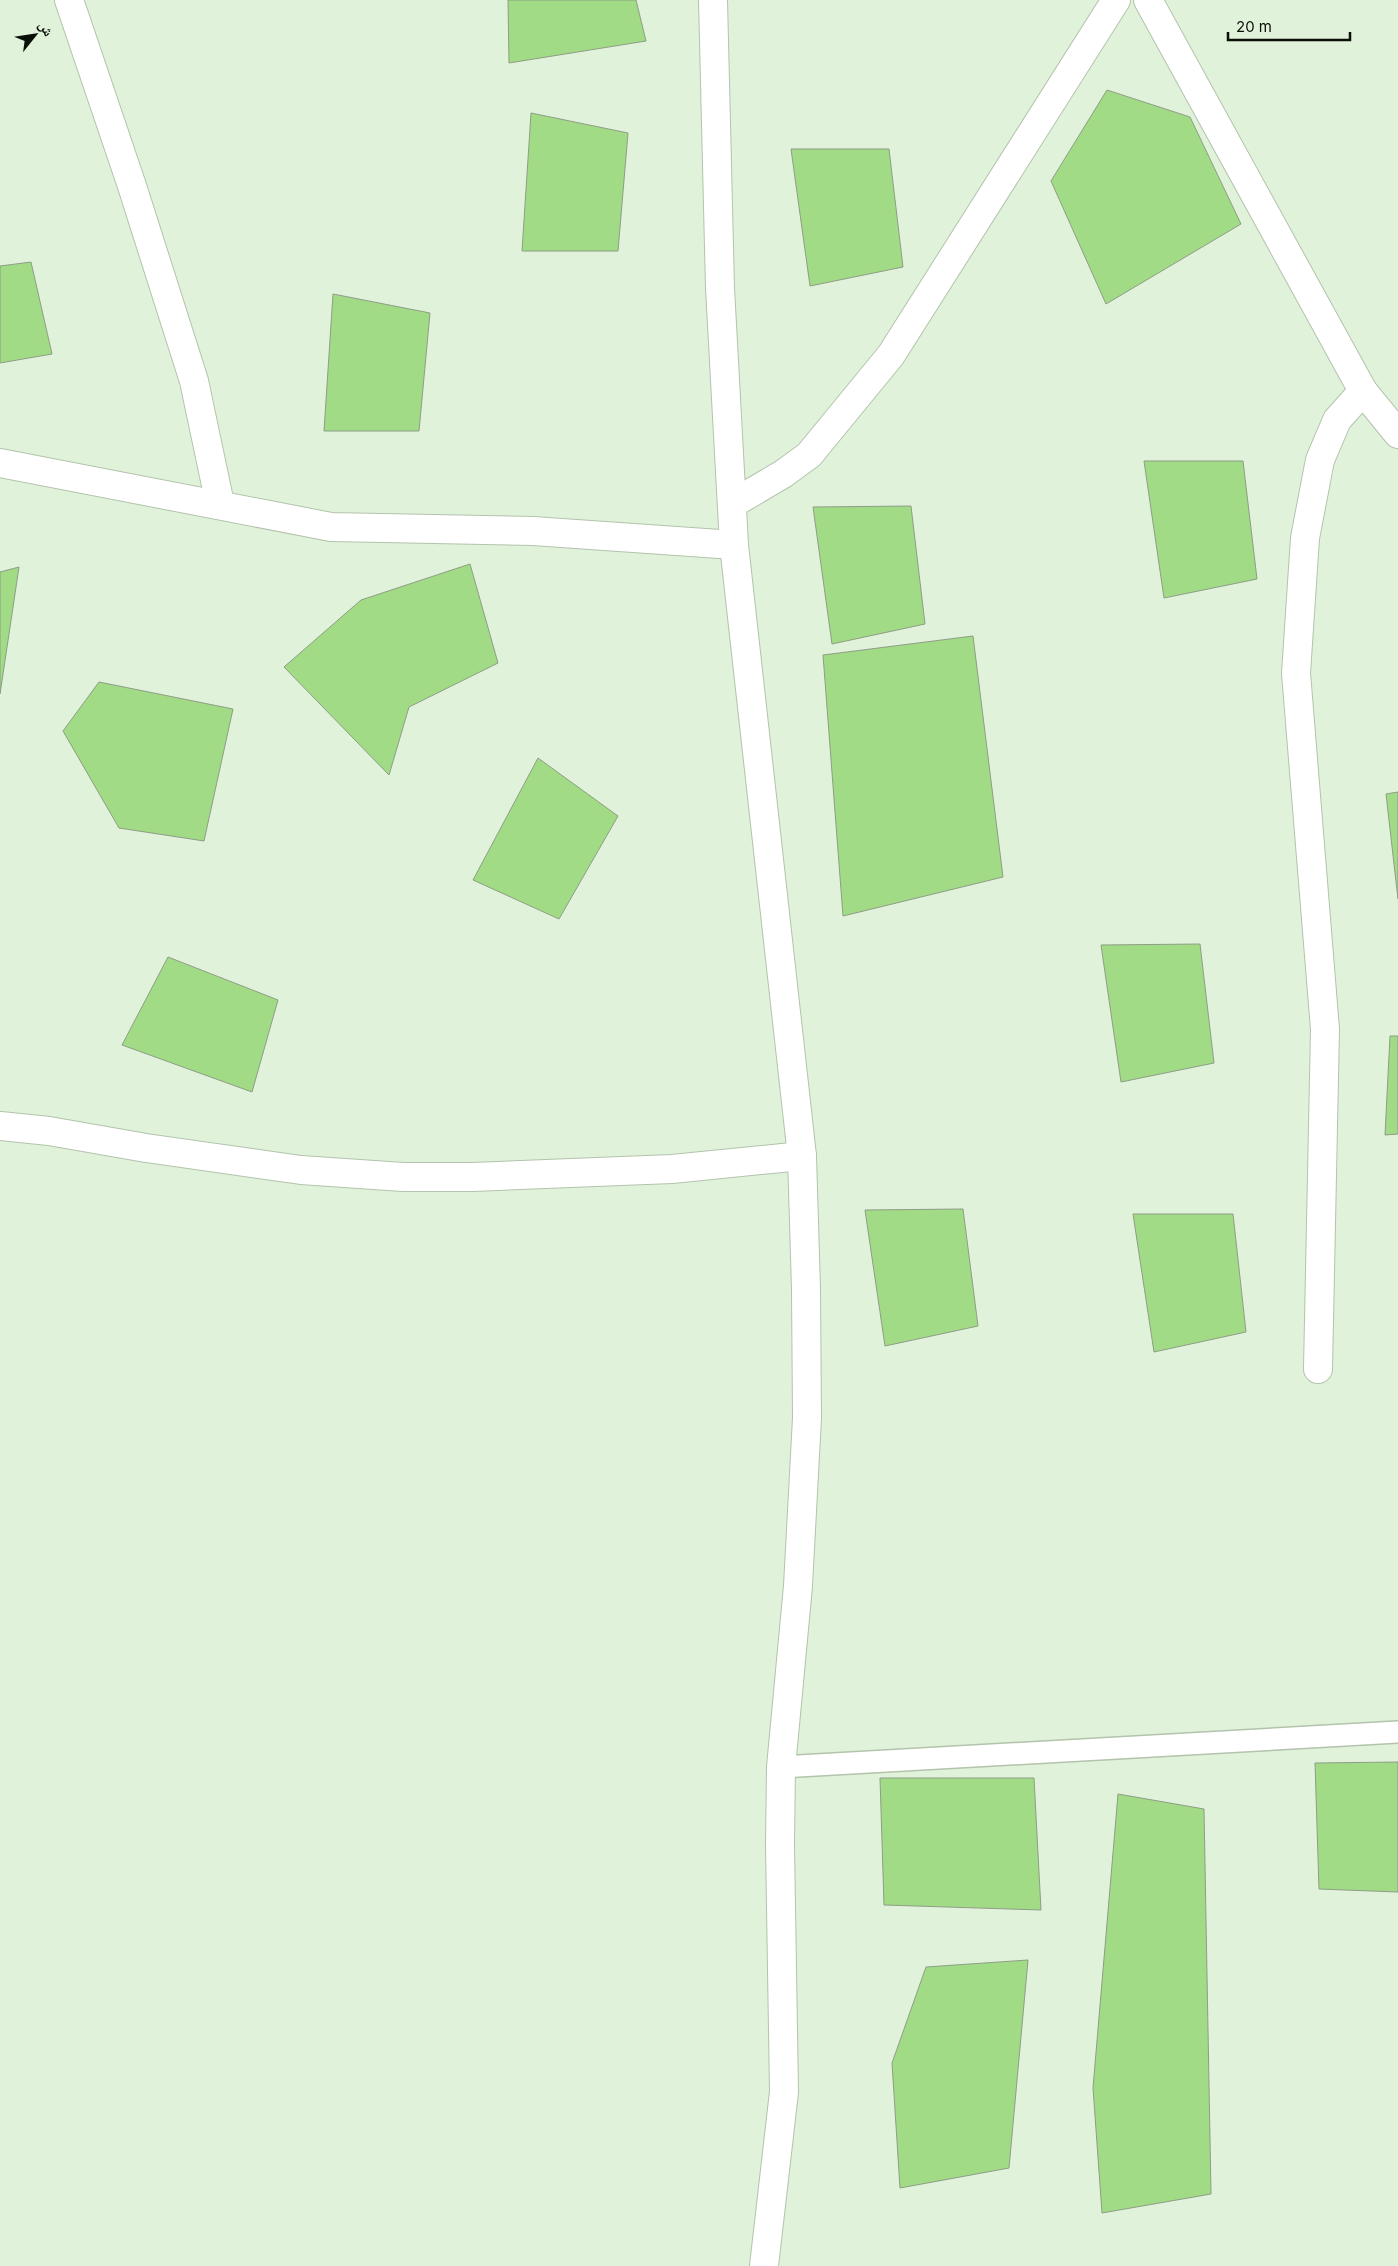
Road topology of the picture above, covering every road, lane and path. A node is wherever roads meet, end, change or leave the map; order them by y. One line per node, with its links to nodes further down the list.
1 (69, 0): 8 (street)
2 (713, 0): 9 (street)
3 (1116, 0): 9 (street)
4 (1148, 0): 5 (street)
5 (1363, 391): 6 (street); 13 (street)
6 (1398, 434)
7 (0, 463): 8 (street)
8 (220, 504): 10 (street)
9 (732, 504): 10 (street)
10 (734, 545): 12 (street)
11 (0, 1126): 12 (street)
12 (802, 1156): 15 (street)
13 (1318, 1369)
14 (1398, 1732): 15 (lane)
15 (781, 1767): 16 (street)
16 (764, 2266)

